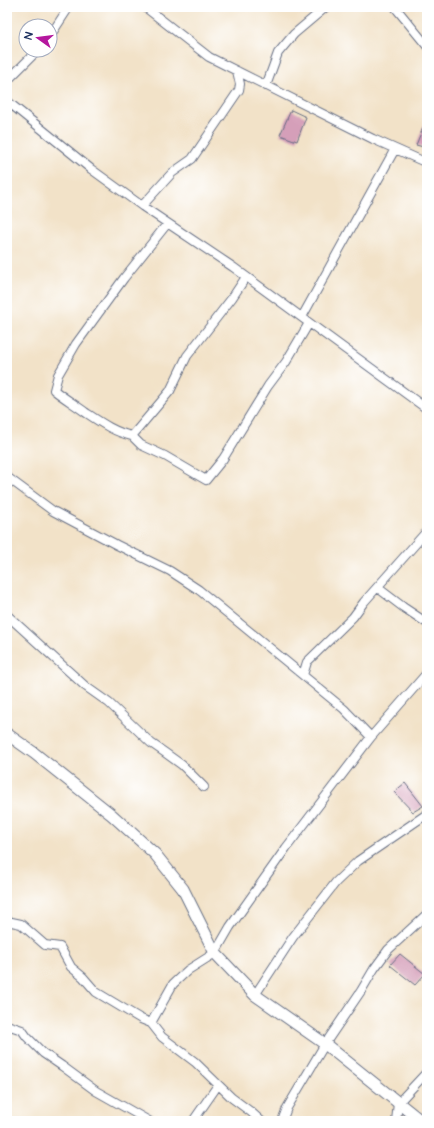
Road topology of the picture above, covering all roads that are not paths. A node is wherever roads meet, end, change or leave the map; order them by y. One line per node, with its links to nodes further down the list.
1 (69, 7): 5 (street)
2 (145, 7): 8 (street)
3 (326, 7): 10 (street)
4 (395, 7): 6 (street)
5 (58, 24)
6 (427, 46)
7 (30, 58): 9 (street)
8 (237, 71): 10 (street); 14 (street)
9 (7, 81)
10 (266, 86): 12 (street)
11 (7, 101): 14 (street)
12 (395, 149): 13 (street); 17 (street)
13 (427, 164)
14 (142, 206): 15 (street)
15 (167, 224): 16 (street); 20 (street)
16 (246, 277): 17 (street); 20 (street)
17 (302, 317): 18 (street)
18 (309, 323): 19 (street); 20 (street)
19 (427, 408)
20 (132, 436)
21 (7, 477): 27 (street)
22 (427, 531): 23 (street)
23 (378, 588): 25 (street); 27 (street)
24 (7, 615): 30 (street)
25 (427, 623)
26 (427, 673): 29 (street)
27 (303, 675): 29 (street)
28 (7, 734): 34 (street)
29 (371, 737): 34 (street)
30 (204, 787)
31 (427, 814): 35 (street)
32 (427, 914): 38 (street)
33 (7, 921): 36 (street)
34 (215, 953): 35 (street); 36 (street)
35 (255, 995): 38 (street)
36 (151, 1024): 40 (street)
37 (7, 1025): 42 (street)
38 (325, 1044): 41 (street); 45 (street)
39 (427, 1072): 41 (street)
40 (218, 1085): 43 (street); 44 (street)
41 (398, 1103): 46 (street); 47 (street)
42 (149, 1121)
43 (193, 1121)
44 (261, 1121)
45 (282, 1121)
46 (396, 1121)
47 (421, 1121)

